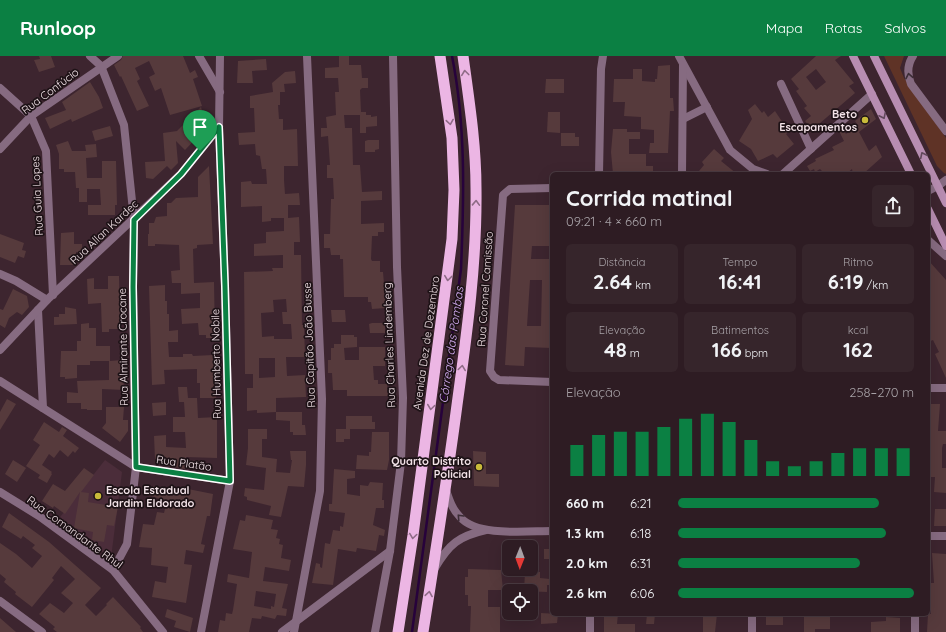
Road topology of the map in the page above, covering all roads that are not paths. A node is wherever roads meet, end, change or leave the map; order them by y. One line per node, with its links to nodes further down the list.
1 (90, 56): 14 (street, Rua Almirante Crocane)
2 (118, 56): 14 (street, Rua Confúcio)
3 (199, 56): 17 (street)
4 (220, 56): 17 (street, Rua Humberto Nobile)
5 (308, 56): 65 (street, Rua Capitão João Busse)
6 (393, 56): 58 (street, Rua Charles Lindemberg)
7 (440, 56): 72 (highway, Avenida Dez de Dezembro, one-way to 72)
8 (463, 56): 52 (highway, one-way to 8)
9 (603, 56): 26 (street)
10 (853, 56): 18 (main road)
11 (874, 56): 32 (main road, one-way to 11)
12 (913, 56): 23 (street, one-way to 12)
13 (681, 60): 19 (street); 21 (street)
14 (101, 66): 20 (street, Rua Confúcio); 37 (street, Rua Almirante Crocane)
15 (781, 84): 25 (street)
16 (0, 88): 20 (street, Rua Guia Lopes)
17 (221, 93): 22 (street, Rua Humberto Nobile)
18 (872, 94): 25 (street); 30 (main road, one-way to 30)
19 (707, 107): 21 (street); 28 (street)
20 (31, 116): 24 (street, Rua Confúcio); 42 (street, Rua Guia Lopes)
21 (683, 119): 27 (street)
22 (219, 127): 37 (street, Rua Allan Kardec); 51 (street, Rua Humberto Nobile)
23 (946, 131)
24 (0, 149)
25 (811, 149): 29 (street)
26 (599, 172)
27 (682, 172)
28 (761, 172)
29 (786, 172)
30 (910, 172)
31 (946, 180): 32 (street)
32 (938, 186): 34 (street); 35 (main road)
33 (550, 188): 46 (street, Rua Coronel Camissão)
34 (930, 190)
35 (946, 203)
36 (930, 213): 39 (main road)
37 (134, 220): 42 (street, Rua Allan Kardec); 50 (street, Rua Almirante Crocane)
38 (930, 242): 40 (street)
39 (946, 246)
40 (946, 256)
41 (0, 274): 42 (street)
42 (50, 298): 43 (street, Rua Allan Kardec)
43 (38, 310): 44 (street, Rua Allan Kardec); 49 (street)
44 (0, 350)
45 (0, 381): 49 (street)
46 (550, 382)
47 (930, 388): 48 (street)
48 (946, 388)
49 (43, 408): 50 (street)
50 (136, 467): 51 (street, Rua Platão); 59 (street, Rua Almirante Crocane)
51 (230, 481): 68 (street, Rua Humberto Nobile)
52 (445, 489): 54 (street, one-way to 52); 60 (highway)
53 (0, 492): 59 (street, Rua Comandante Rhul)
54 (489, 530): 55 (street); 60 (street)
55 (550, 531)
56 (930, 536): 57 (street)
57 (946, 536)
58 (390, 551): 65 (street); 71 (street, Rua Charles Lindemberg)
59 (113, 570): 67 (street, Rua Comandante Rhul)
60 (432, 573): 73 (highway, one-way to 60)
61 (0, 601): 66 (street)
62 (590, 616): 74 (street)
63 (752, 616): 75 (street)
64 (915, 616): 76 (street)
65 (295, 622): 69 (street); 70 (street, Rua Capitão João Busse)
66 (42, 632)
67 (162, 632)
68 (201, 632)
69 (282, 632)
70 (294, 632)
71 (375, 632)
72 (398, 632)
73 (423, 632)
74 (590, 632)
75 (752, 632)
76 (915, 632)

